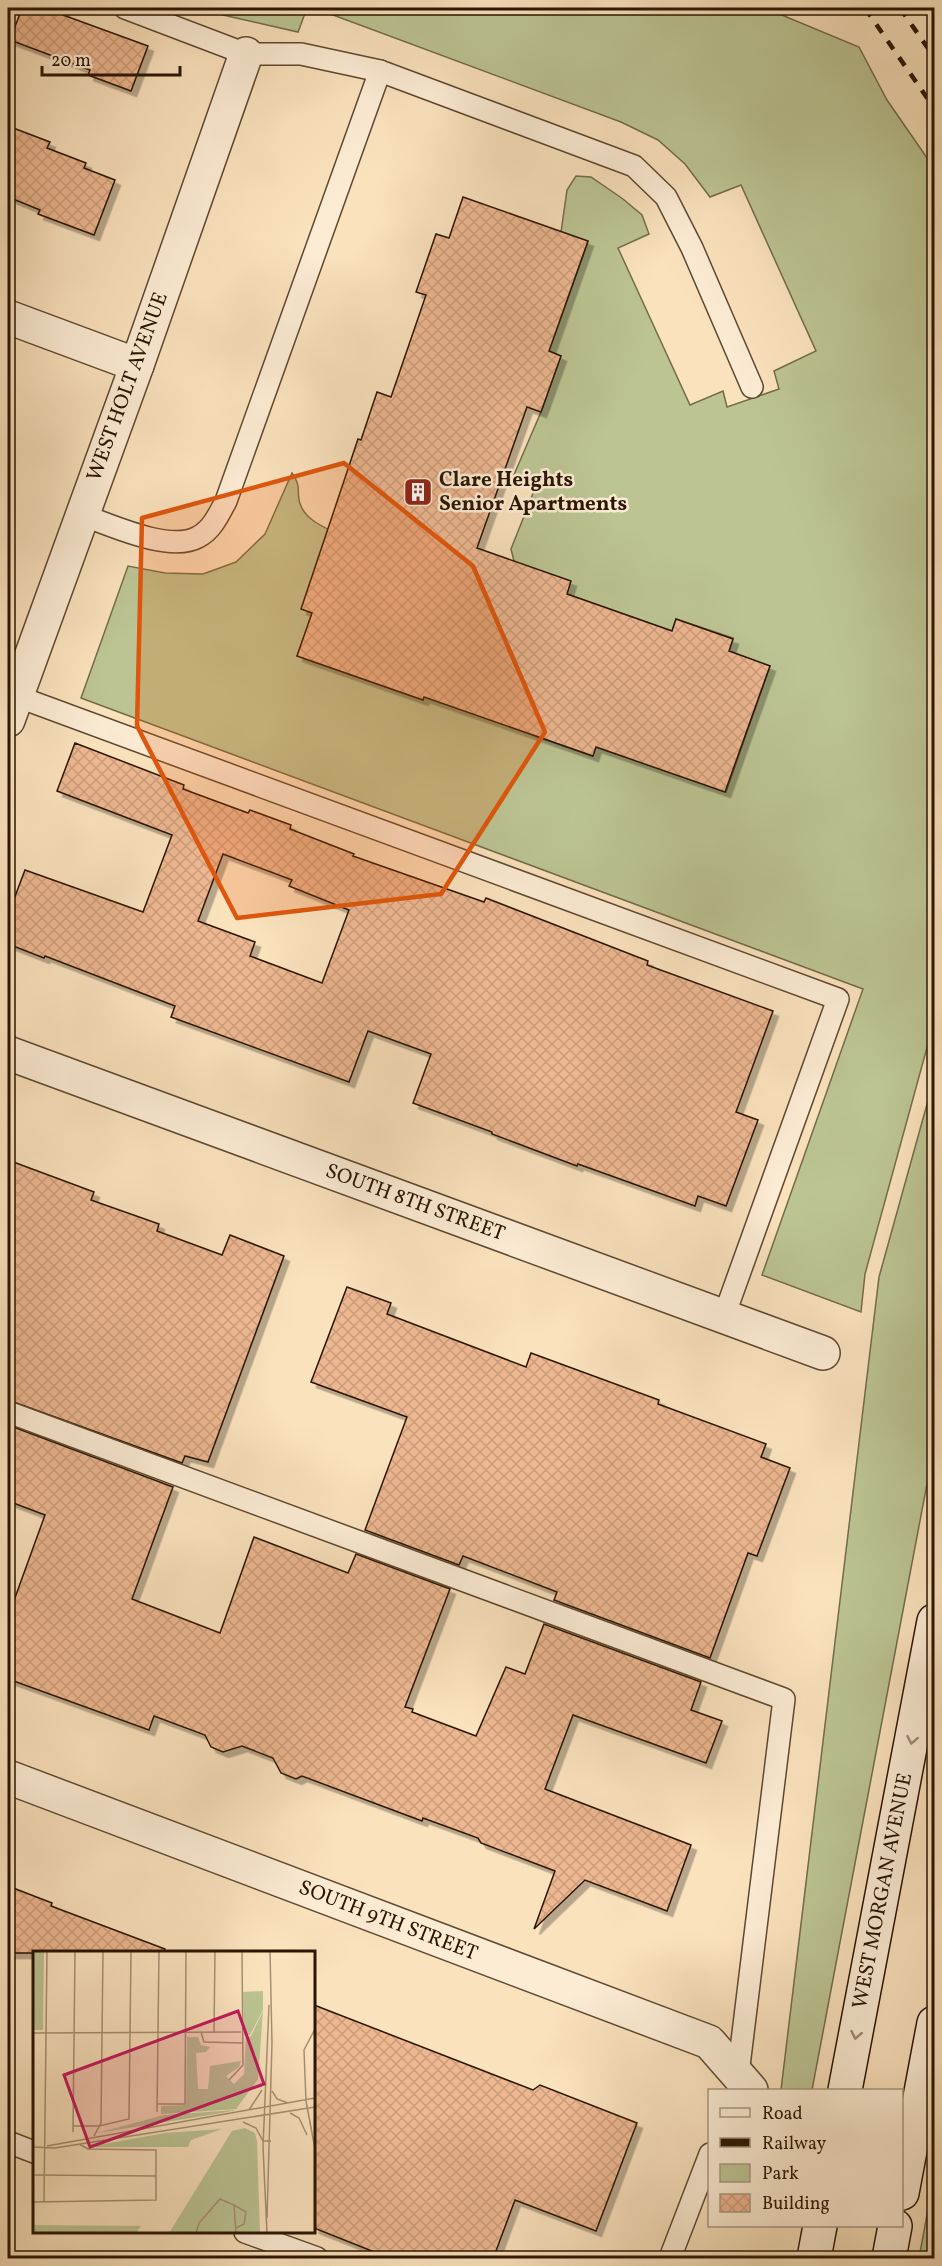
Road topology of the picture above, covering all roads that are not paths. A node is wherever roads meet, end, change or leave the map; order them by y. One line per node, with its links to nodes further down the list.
1 (125, 8): 2 (lane)
2 (246, 54): 3 (lane); 5 (street, WEST HOLT AVENUE)
3 (380, 71): 6 (lane); 7 (lane)
4 (8, 317): 5 (street)
5 (138, 365): 7 (street, WEST HOLT AVENUE)
6 (752, 387)
7 (82, 515): 8 (street, WEST HOLT AVENUE)
8 (10, 703): 10 (lane)
9 (8, 1053): 10 (street, SOUTH 8TH STREET)
10 (724, 1316): 11 (street, SOUTH 8TH STREET)
11 (823, 1353)
12 (8, 1412): 16 (lane)
13 (934, 1621): 17 (street, WEST MORGAN AVENUE, one-way to 17)
14 (8, 1777): 16 (street, SOUTH 9TH STREET)
15 (934, 2023): 21 (street)
16 (741, 2086)
17 (845, 2089)
18 (8, 2142): 19 (lane)
19 (33, 2152)
20 (708, 2159): 26 (lane)
21 (903, 2188)
22 (820, 2227): 27 (street)
23 (895, 2227): 28 (street)
24 (248, 2233): 25 (lane)
25 (317, 2259)
26 (670, 2259)
27 (814, 2259)
28 (889, 2259)

